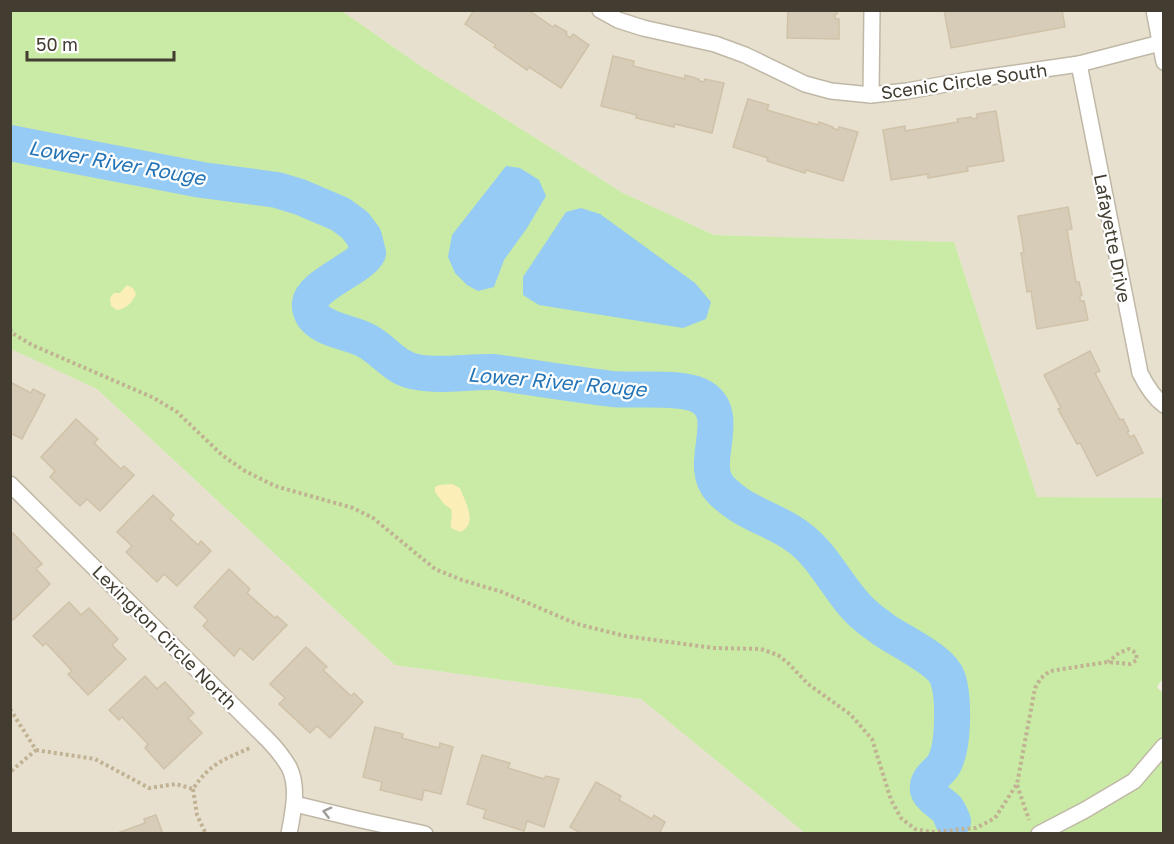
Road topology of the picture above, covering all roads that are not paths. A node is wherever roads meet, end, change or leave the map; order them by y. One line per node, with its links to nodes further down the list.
1 (600, 10): 7 (street, Scenic Circle South)
2 (872, 10): 7 (street)
3 (1154, 10): 4 (street)
4 (1162, 42): 5 (street); 6 (street, Scenic Circle South)
5 (1164, 62)
6 (1079, 64): 7 (street, Scenic Circle South); 8 (street, Lafayette Drive)
7 (871, 94)
8 (1164, 405)
9 (10, 484): 11 (street, Lexington Circle North)
10 (1164, 746): 13 (street)
11 (295, 804): 12 (street, one-way to 11); 14 (street, Lexington Circle North)
12 (356, 826): 15 (street)
13 (1035, 829)
14 (289, 834)
15 (425, 834)

